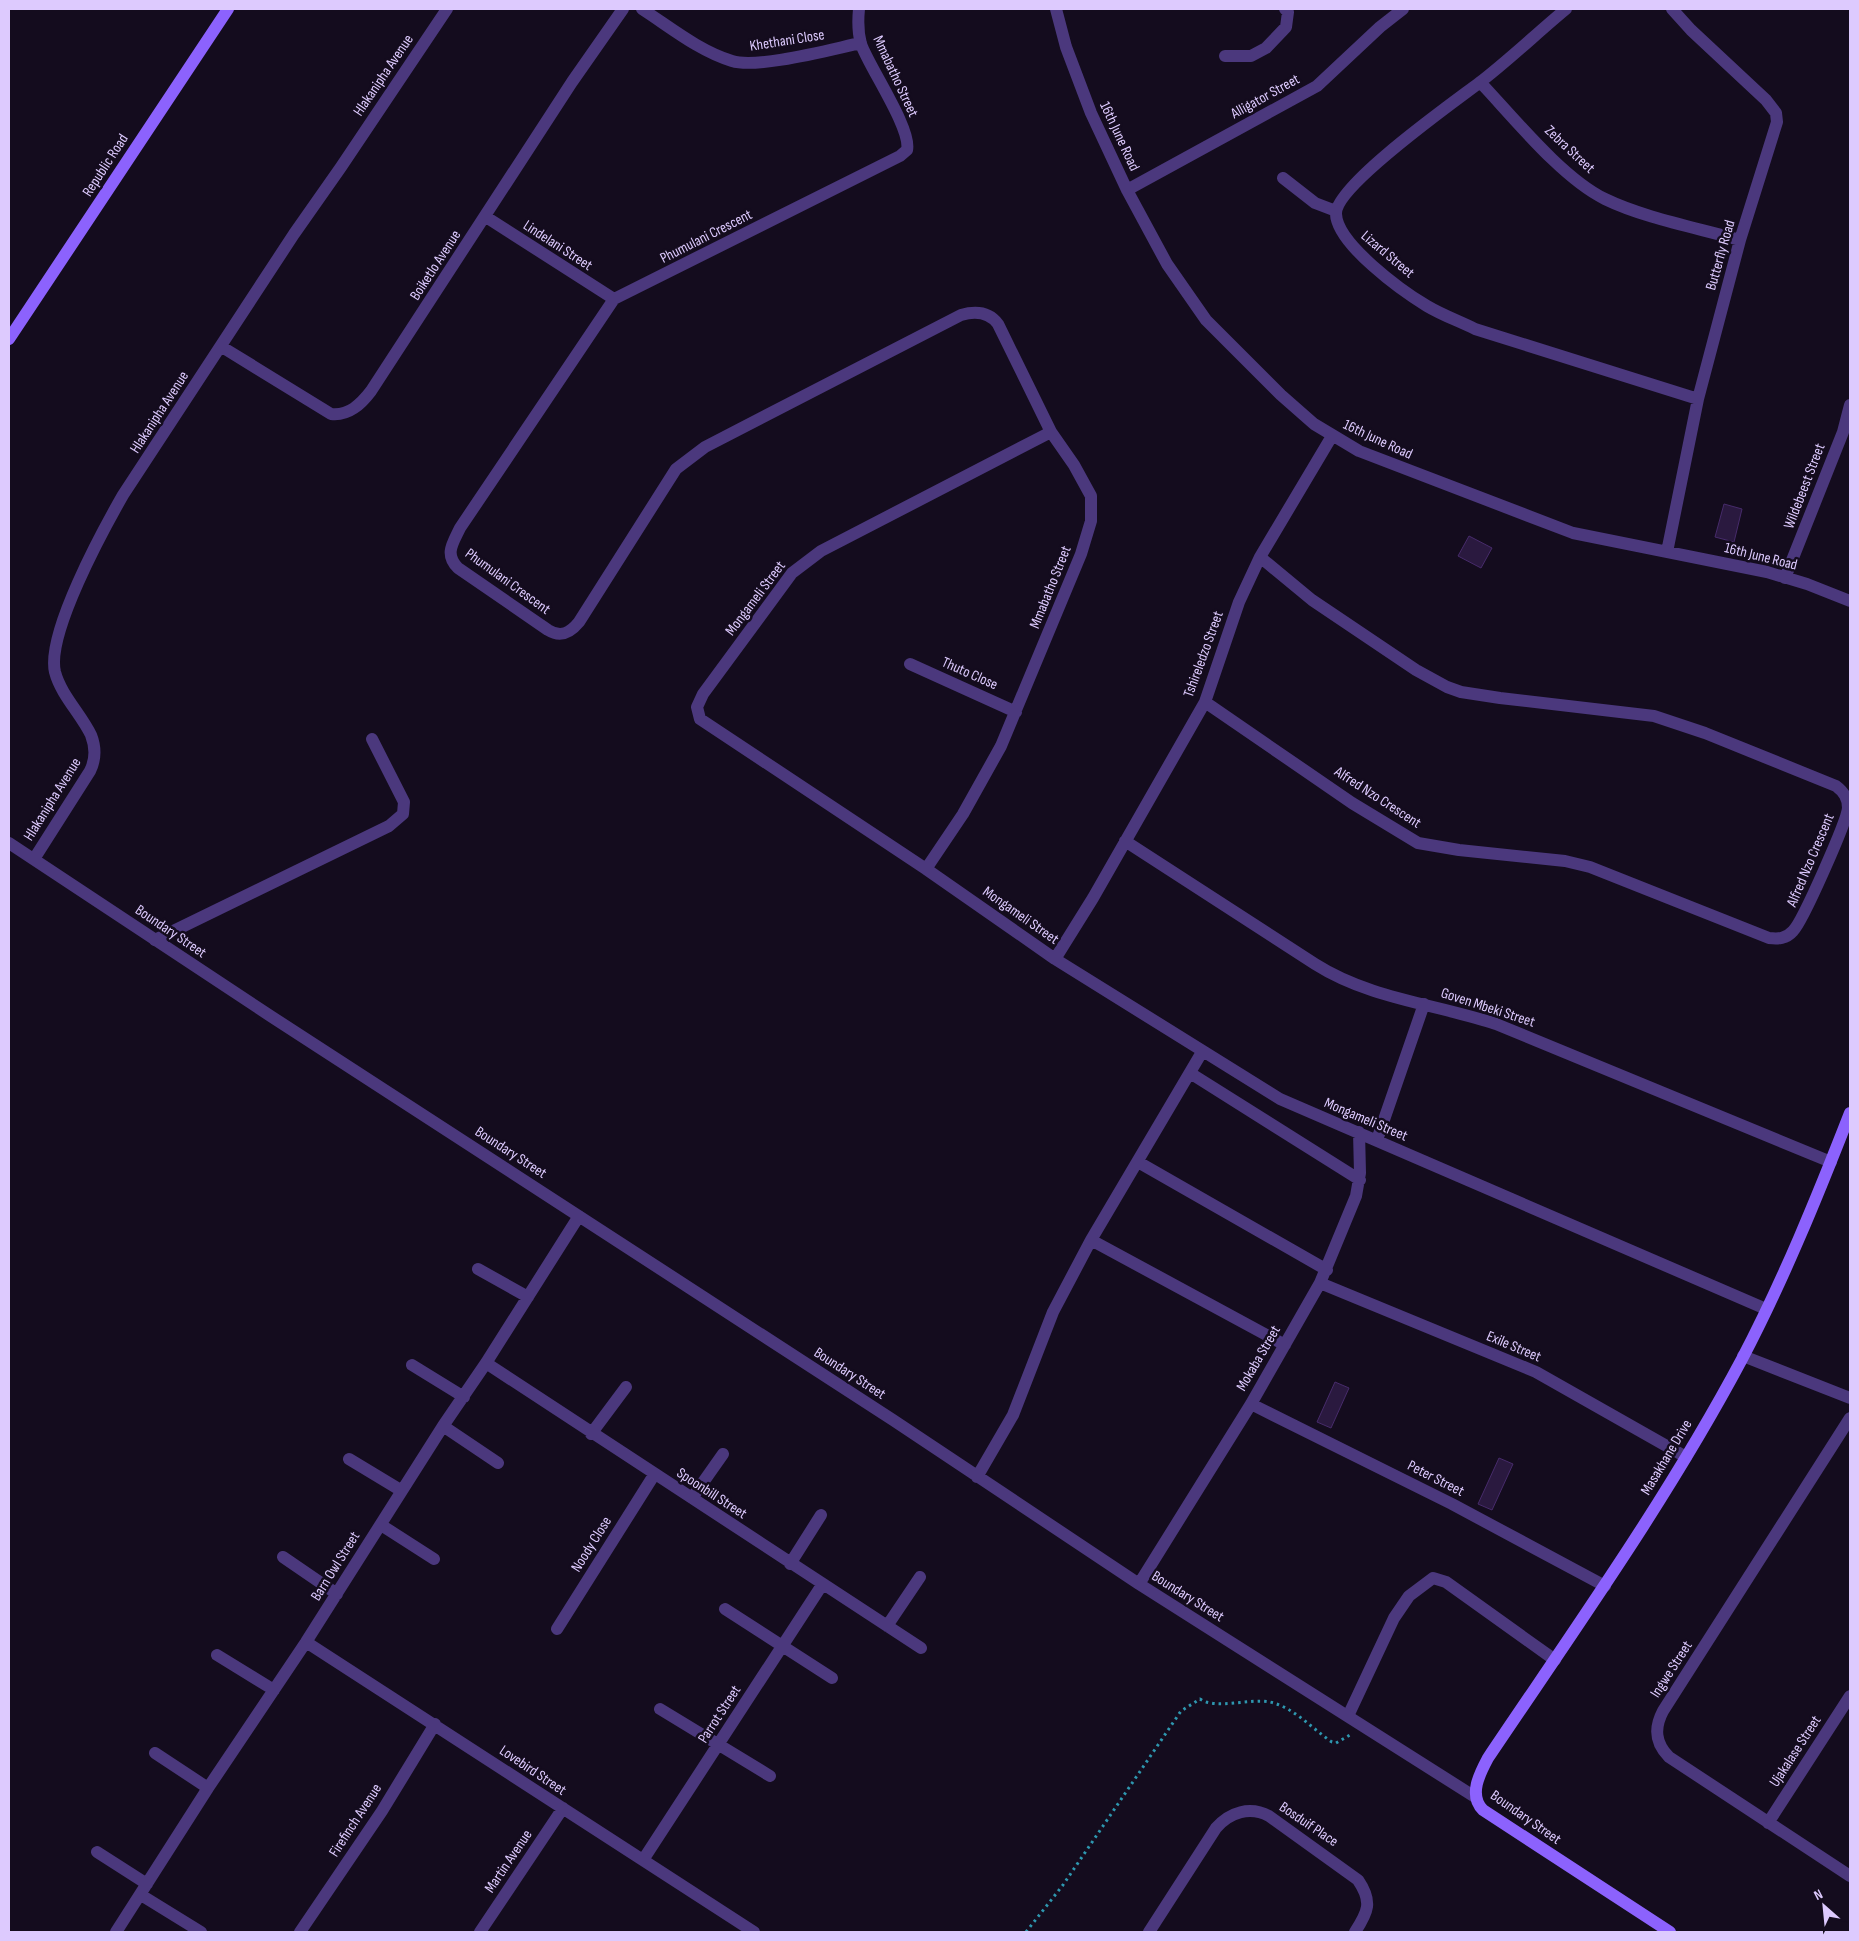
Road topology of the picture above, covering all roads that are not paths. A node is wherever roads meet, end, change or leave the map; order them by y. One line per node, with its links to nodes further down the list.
1 (228, 9): 22 (street, Republic Road)
2 (447, 9): 23 (street, Hlakanipha Avenue)
3 (623, 9): 18 (street, Boiketlo Avenue)
4 (642, 9): 11 (street, Khethani Close)
5 (859, 9): 11 (street, Mmabatho Street)
6 (1056, 9): 16 (street, 16th June Road)
7 (1285, 9): 12 (street)
8 (1403, 9): 16 (street, Alligator Street)
9 (1566, 9): 13 (street)
10 (1672, 9): 19 (street, Butterfly Road)
11 (861, 43): 14 (street, Mmabatho Street)
12 (1225, 56)
13 (1480, 82): 17 (street); 19 (street, Zebra Street)
14 (904, 153): 20 (street, Phumulani Crescent)
15 (1284, 178): 17 (street)
16 (1127, 190): 28 (street, 16th June Road)
17 (1336, 211): 24 (street, Lizard Street)
18 (486, 218): 20 (street, Lindelani Street); 23 (street, Boiketlo Avenue)
19 (1740, 240): 24 (street, Butterfly Road)
20 (614, 300): 21 (street, Phumulani Crescent)
21 (990, 316): 26 (street, Mmabatho Street)
22 (9, 339)
23 (222, 347): 39 (street, Hlakanipha Avenue)
24 (1698, 399): 29 (street, Butterfly Road)
25 (1850, 405): 27 (street, Wildebeest Street)
26 (1051, 432): 35 (street, Mmabatho Street); 40 (street, Mongameli Street)
27 (1846, 433): 31 (street, Wildebeest Street)
28 (1332, 436): 29 (street, 16th June Road); 30 (street, Tshireledzo Street)
29 (1667, 552): 31 (street, 16th June Road)
30 (1260, 557): 34 (street, Tshireledzo Street); 34 (street, Alfred Nzo Crescent)
31 (1785, 578): 32 (street, 16th June Road)
32 (1850, 601)
33 (910, 664): 35 (street, Thuto Close)
34 (1205, 702): 37 (street, Tshireledzo Street)
35 (1016, 712): 40 (street, Mmabatho Street)
36 (372, 738): 41 (street)
37 (1125, 841): 42 (street, Tshireledzo Street); 43 (street, Goven Mbeki Street)
38 (9, 843): 39 (street, Boundary Street)
39 (34, 859): 41 (street, Boundary Street)
40 (926, 869): 42 (street, Mongameli Street)
41 (155, 940): 52 (street, Boundary Street)
42 (1055, 959): 44 (street, Mongameli Street)
43 (1424, 1004): 48 (street); 50 (street, Goven Mbeki Street)
44 (1202, 1052): 45 (street); 47 (street, Mongameli Street)
45 (1190, 1073): 49 (street); 51 (street)
46 (1850, 1113): 50 (street, Masakhane Drive)
47 (1359, 1132): 48 (street, Mongameli Street); 51 (street, Mokaba Street)
48 (1377, 1140): 58 (street, Mongameli Street)
49 (1138, 1162): 53 (street); 55 (street)
50 (1831, 1162): 58 (street, Masakhane Drive)
51 (1360, 1180): 55 (street, Mokaba Street)
52 (579, 1216): 57 (street, Barn Owl Street); 75 (street, Boundary Street)
53 (1091, 1240): 59 (street); 75 (street)
54 (478, 1269): 57 (street)
55 (1327, 1270): 56 (street, Mokaba Street)
56 (1320, 1284): 59 (street, Mokaba Street); 71 (street, Exile Street)
57 (528, 1297): 61 (street, Barn Owl Street)
58 (1766, 1309): 60 (street, Masakhane Drive)
59 (1285, 1345): 66 (street, Mokaba Street)
60 (1743, 1356): 65 (street); 71 (street, Masakhane Drive)
61 (486, 1363): 64 (street, Barn Owl Street); 69 (street, Spoonbill Street)
62 (412, 1365): 64 (street)
63 (626, 1387): 69 (street)
64 (464, 1396): 68 (street, Barn Owl Street)
65 (1850, 1398)
66 (1251, 1404): 84 (street, Mokaba Street); 86 (street, Peter Street)
67 (1850, 1418): 108 (street, Ingwe Street)
68 (443, 1426): 73 (street); 76 (street, Barn Owl Street)
69 (592, 1434): 74 (street, Spoonbill Street)
70 (723, 1454): 77 (street)
71 (1686, 1457): 86 (street, Masakhane Drive)
72 (350, 1459): 76 (street)
73 (498, 1463)
74 (654, 1475): 77 (street, Spoonbill Street); 90 (street, Noody Close)
75 (977, 1476): 84 (street, Boundary Street)
76 (402, 1492): 79 (street, Barn Owl Street)
77 (692, 1498): 82 (street, Spoonbill Street)
78 (821, 1515): 82 (street)
79 (381, 1525): 81 (street); 87 (street, Barn Owl Street)
80 (283, 1557): 87 (street)
81 (434, 1559)
82 (790, 1564): 85 (street, Spoonbill Street)
83 (920, 1577): 89 (street)
84 (1139, 1584): 100 (street, Boundary Street)
85 (822, 1585): 89 (street, Spoonbill Street); 92 (street, Parrot Street)
86 (1604, 1586): 95 (street, Masakhane Drive)
87 (337, 1594): 91 (street, Barn Owl Street)
88 (725, 1609): 92 (street)
89 (886, 1626): 93 (street, Spoonbill Street)
90 (557, 1629)
91 (306, 1642): 97 (street, Barn Owl Street); 101 (street, Lovebird Street)
92 (782, 1646): 96 (street); 102 (street, Parrot Street)
93 (921, 1648)
94 (217, 1655): 97 (street)
95 (1555, 1660): 100 (street); 106 (street, Masakhane Drive)
96 (832, 1678)
97 (274, 1690): 105 (street, Barn Owl Street)
98 (1850, 1696): 108 (street, Ujakalase Street)
99 (660, 1709): 102 (street)
100 (1348, 1716): 106 (street, Boundary Street)
101 (435, 1724): 107 (street, Lovebird Street); 117 (street, Firefinch Avenue)
102 (720, 1744): 104 (street); 110 (street, Parrot Street)
103 (155, 1753): 105 (street)
104 (770, 1776)
105 (208, 1788): 112 (street, Barn Owl Street)
106 (1475, 1797): 121 (street, Boundary Street)
107 (563, 1808): 110 (street, Lovebird Street); 114 (street, Martin Avenue)
108 (1768, 1823): 111 (street, Ingwe Street)
109 (97, 1852): 112 (street)
110 (643, 1860): 113 (street, Lovebird Street)
111 (1850, 1876)
112 (144, 1889): 115 (street, Barn Owl Street); 116 (street)
113 (740, 1928): 118 (street, Lovebird Street)
114 (485, 1931)
115 (116, 1932)
116 (201, 1932)
117 (300, 1932)
118 (754, 1932)
119 (1149, 1932): 120 (street, Bosduif Place)
120 (1355, 1932)
121 (1670, 1932)

